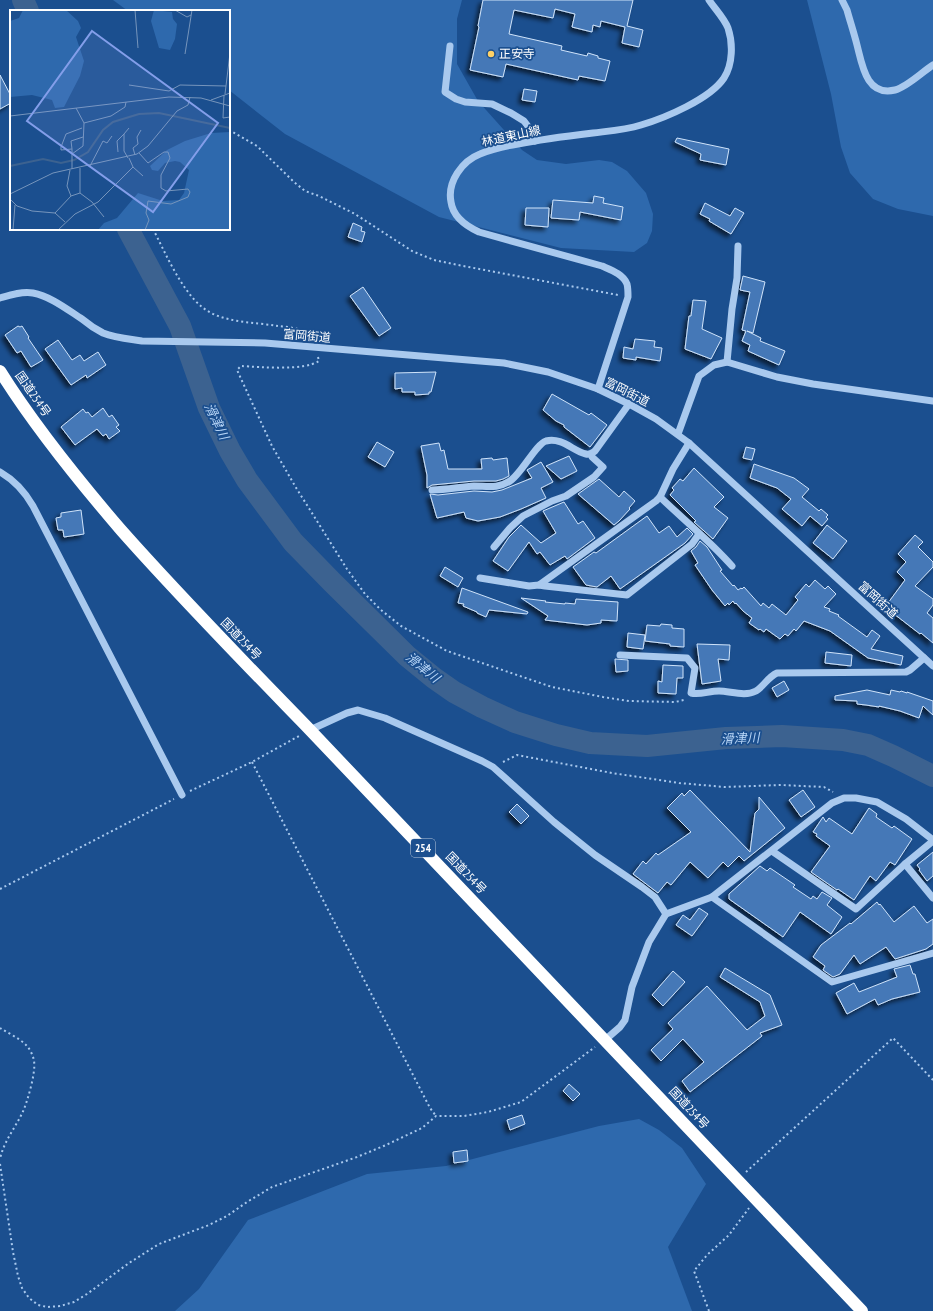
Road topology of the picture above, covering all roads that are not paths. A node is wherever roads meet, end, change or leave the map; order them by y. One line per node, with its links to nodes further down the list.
1 (709, 0): 5 (street, 林道東山線)
2 (842, 0): 4 (street)
3 (450, 46): 5 (street)
4 (933, 65)
5 (536, 141): 10 (street, 林道東山線)
6 (738, 246): 8 (street)
7 (0, 298): 10 (street, 富岡街道)
8 (727, 362): 11 (street); 13 (street)
9 (0, 371): 27 (highway, 国道254号 / 254)
10 (598, 389): 12 (street, 富岡街道)
11 (933, 401)
12 (629, 404): 13 (street, 富岡街道); 15 (street)
13 (678, 434): 14 (street, 富岡街道)
14 (689, 442): 18 (street); 25 (street, 富岡街道)
15 (591, 454): 17 (street); 20 (street)
16 (0, 472): 28 (street)
17 (432, 490)
18 (660, 497): 19 (street); 23 (street)
19 (698, 534): 21 (street); 23 (street)
20 (494, 547)
21 (732, 566)
22 (480, 578): 23 (street)
23 (539, 585)
24 (620, 655): 25 (street)
25 (924, 658): 26 (street, 富岡街道)
26 (933, 666)
27 (310, 730): 34 (street); 36 (highway, 国道254号 / 254)
28 (182, 795)
29 (933, 841): 30 (street); 31 (street)
30 (772, 851): 31 (street); 32 (street)
31 (906, 864): 33 (street)
32 (712, 897): 34 (street); 35 (street)
33 (933, 898)
34 (666, 914): 36 (street)
35 (933, 953)
36 (605, 1040): 37 (highway, 国道254号 / 254)
37 (862, 1311)

